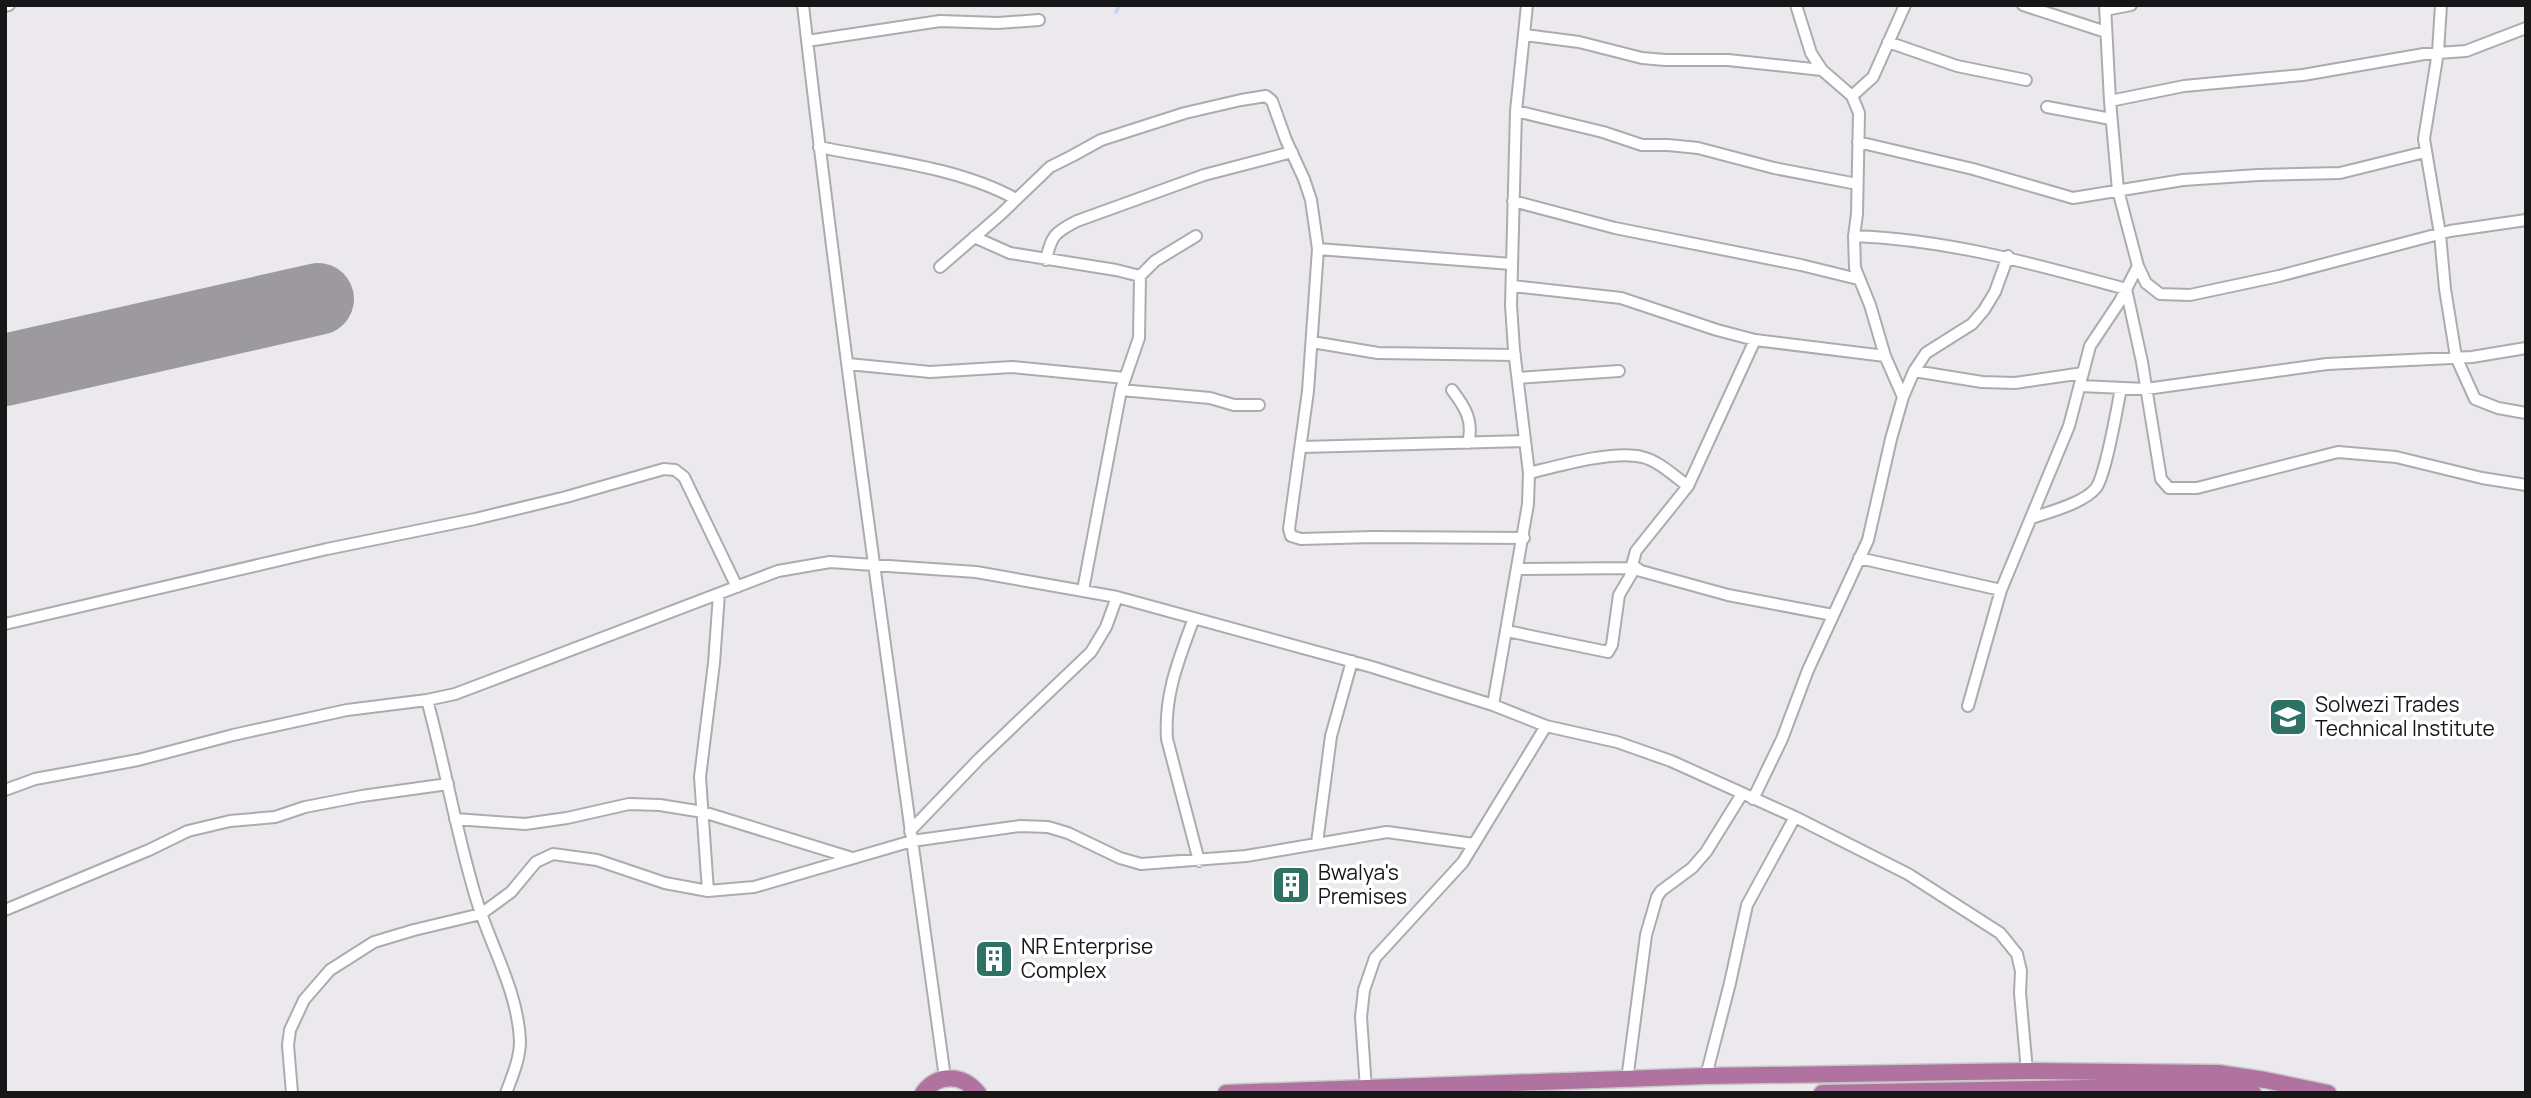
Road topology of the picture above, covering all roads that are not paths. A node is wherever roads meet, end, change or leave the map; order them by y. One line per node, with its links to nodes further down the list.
1 (803, 5): 13 (street)
2 (1527, 5): 12 (street)
3 (1796, 5): 16 (street)
4 (1905, 5): 14 (street)
5 (2023, 5): 11 (street)
6 (2131, 5): 8 (street)
7 (2441, 5): 15 (street)
8 (2105, 8): 11 (street)
9 (1040, 20): 13 (street)
10 (2526, 28): 15 (street)
11 (2106, 32): 19 (street)
12 (1525, 35): 16 (street); 21 (street)
13 (807, 41): 24 (street)
14 (1888, 42): 17 (street); 18 (street)
15 (2438, 52): 19 (street); 26 (street)
16 (1822, 71): 18 (street)
17 (2026, 80)
18 (1852, 96): 23 (street)
19 (2110, 101): 22 (street)
20 (2047, 107): 22 (street)
21 (1516, 111): 27 (street); 30 (street)
22 (2111, 118): 28 (street)
23 (1858, 142): 27 (street); 28 (street)
24 (819, 147): 29 (street); 52 (street)
25 (1292, 152): 29 (street); 36 (street); 38 (street)
26 (2425, 152): 28 (street); 32 (street)
27 (1857, 184): 34 (street)
28 (2118, 191): 40 (street)
29 (1016, 199): 35 (street)
30 (1513, 201): 39 (street); 43 (street)
31 (2526, 219): 32 (street)
32 (2440, 234): 40 (street); 51 (street)
33 (1196, 236): 42 (street)
34 (1854, 236): 37 (street); 43 (street)
35 (974, 237): 38 (street); 41 (street)
36 (1318, 249): 39 (street); 47 (street)
37 (2008, 257): 45 (street); 54 (street)
38 (1046, 260): 42 (street)
39 (1512, 264): 44 (street)
40 (2138, 266): 45 (street)
41 (940, 267)
42 (1140, 276): 56 (street)
43 (1858, 279): 50 (street)
44 (1512, 286): 46 (street); 49 (street)
45 (2126, 289): 55 (street); 60 (street)
46 (1755, 340): 50 (street); 71 (street)
47 (1312, 342): 49 (street); 68 (street)
48 (2526, 348): 51 (street)
49 (1515, 355): 57 (street)
50 (1885, 356): 63 (street)
51 (2456, 357): 60 (street); 65 (street)
52 (848, 364): 56 (street); 75 (street)
53 (1619, 371): 57 (street)
54 (1914, 371): 55 (street); 63 (street)
55 (2083, 373): 58 (street)
56 (1125, 377): 61 (street)
57 (1518, 377): 66 (street)
58 (2080, 386): 59 (street); 72 (street)
59 (2121, 387): 60 (street); 72 (street)
60 (2146, 389): 70 (street)
61 (1121, 390): 64 (street); 79 (street)
62 (1452, 390): 67 (street)
63 (1903, 397): 74 (street)
64 (1259, 405)
65 (2526, 413)
66 (1525, 441): 67 (street); 69 (street)
67 (1468, 443): 68 (street)
68 (1302, 447): 73 (street)
69 (1529, 473): 71 (street); 73 (street)
70 (2526, 485)
71 (1688, 486): 76 (street)
72 (2032, 517): 80 (street)
73 (1524, 538): 77 (street)
74 (1859, 558): 80 (street); 83 (street)
75 (875, 565): 78 (street); 79 (street); 98 (street)
76 (1635, 568): 77 (street); 83 (street); 86 (street)
77 (1518, 569): 86 (street)
78 (737, 587): 81 (street); 85 (street)
79 (1083, 590): 82 (street)
80 (2001, 590): 90 (street)
81 (719, 594): 88 (street); 95 (street)
82 (1117, 597): 84 (street); 98 (street)
83 (1833, 615): 94 (street)
84 (1195, 618): 87 (street); 102 (street)
85 (5, 624)
86 (1507, 631): 89 (street)
87 (1352, 662): 89 (street); 99 (street)
88 (427, 699): 92 (street); 93 (street)
89 (1493, 705): 91 (street)
90 (1968, 706)
91 (1546, 726): 94 (street); 100 (street)
92 (448, 783): 97 (street); 104 (street)
93 (5, 790)
94 (1747, 797): 96 (street); 109 (street)
95 (702, 813): 97 (street); 101 (street); 103 (street)
96 (1795, 817): 106 (street); 107 (street)
97 (455, 819): 105 (street)
98 (911, 836): 101 (street); 102 (street); 108 (street)
99 (1317, 843): 100 (street); 102 (street)
100 (1474, 844): 111 (street)
101 (852, 858): 103 (street)
102 (1199, 861)
103 (708, 891): 105 (street)
104 (5, 910)
105 (481, 914): 114 (street); 115 (street)
106 (2027, 1071): 107 (highway); 121 (highway)
107 (1706, 1076): 109 (highway)
108 (945, 1078): 110 (highway); 112 (highway)
109 (1626, 1080): 111 (highway)
110 (974, 1089): 117 (highway)
111 (1366, 1089): 118 (highway)
112 (925, 1090): 116 (highway)
113 (2218, 1090): 119 (highway); 120 (highway)
114 (292, 1093)
115 (506, 1093)
116 (911, 1093)
117 (992, 1093)
118 (1226, 1093)
119 (1822, 1093)
120 (2253, 1093)
121 (2328, 1093)

